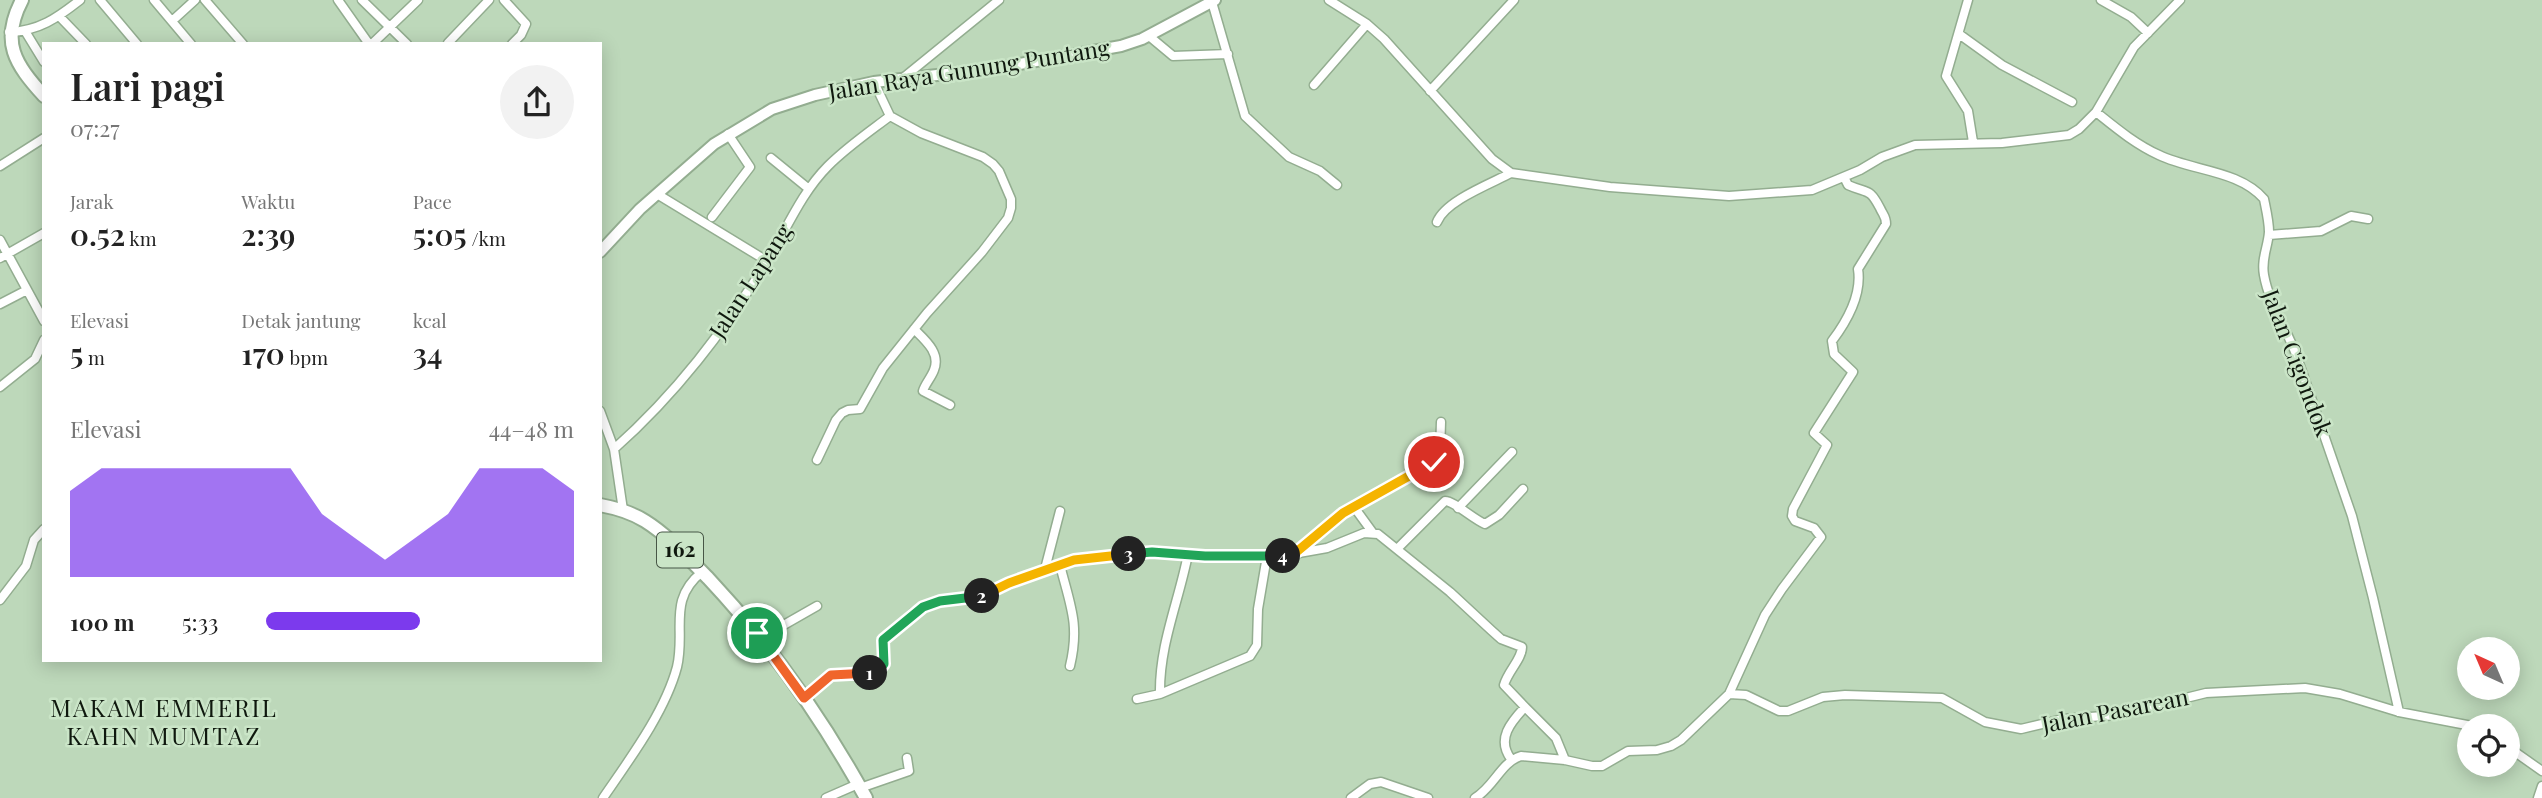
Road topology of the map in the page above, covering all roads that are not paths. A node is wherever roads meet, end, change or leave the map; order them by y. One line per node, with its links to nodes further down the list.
1 (22, 0): 24 (main road)
2 (80, 0): 19 (street)
3 (100, 0): 29 (street)
4 (154, 0): 20 (street)
5 (195, 0): 20 (street)
6 (205, 0): 31 (street)
7 (338, 0): 32 (street)
8 (362, 0): 22 (street)
9 (418, 0): 22 (street)
10 (489, 0): 35 (street)
11 (504, 0): 36 (street)
12 (999, 0): 39 (street)
13 (1329, 0): 21 (street)
14 (1514, 0): 42 (street)
15 (1968, 0): 26 (street)
16 (2101, 0): 25 (street)
17 (2180, 0): 25 (street)
18 (1214, 1): 27 (street, Jalan Raya Gunung Puntang); 37 (street)
19 (59, 16): 23 (street); 28 (street)
20 (172, 21): 30 (street)
21 (1367, 24): 41 (street); 42 (street)
22 (391, 27): 33 (street); 34 (street)
23 (25, 31): 24 (street); 38 (street)
24 (9, 32): 43 (main road)
25 (2148, 33): 45 (street)
26 (1959, 34): 44 (street); 49 (street)
27 (1149, 36): 37 (street); 39 (street, Jalan Raya Gunung Puntang)
28 (84, 42)
29 (135, 42)
30 (189, 42)
31 (241, 42)
32 (370, 42)
33 (373, 42)
34 (405, 42)
35 (449, 42)
36 (514, 42)
37 (1228, 54): 54 (street)
38 (42, 59)
39 (903, 78): 40 (street, Jalan Raya Gunung Puntang)
40 (874, 82): 46 (street); 47 (street, Jalan Raya Gunung Puntang)
41 (1314, 85)
42 (1430, 91): 52 (street)
43 (42, 94)
44 (2072, 102)
45 (2095, 112): 49 (street); 61 (street, Jalan Cigondok)
46 (890, 116): 55 (street, Jalan Lapang); 69 (street)
47 (728, 134): 56 (street, Jalan Raya Gunung Puntang); 57 (street)
48 (42, 139): 51 (street)
49 (1973, 142): 53 (street)
50 (771, 158): 55 (street)
51 (0, 166)
52 (1511, 173): 53 (street); 59 (street)
53 (1844, 177): 98 (street)
54 (1337, 185)
55 (809, 189): 65 (street, Jalan Lapang)
56 (657, 194): 63 (street, Jalan Raya Gunung Puntang); 65 (street)
57 (712, 217)
58 (2368, 219): 61 (street)
59 (1437, 222)
60 (42, 234): 64 (street)
61 (2269, 235): 102 (street, Jalan Cigondok)
62 (0, 240): 64 (street)
63 (602, 250)
64 (4, 256): 66 (street)
65 (767, 261): 75 (street, Jalan Lapang)
66 (27, 290): 67 (street); 68 (street)
67 (0, 304)
68 (42, 317)
69 (914, 329): 72 (street); 77 (street)
70 (42, 345): 71 (street)
71 (0, 387)
72 (950, 405)
73 (602, 416): 75 (street)
74 (1440, 422): 80 (street)
75 (614, 449): 82 (street)
76 (1513, 452): 81 (street)
77 (817, 460)
78 (1523, 489): 81 (street)
79 (602, 505): 82 (main road, 162)
80 (1354, 507): 85 (street); 88 (street)
81 (1458, 508): 86 (street)
82 (623, 510): 92 (main road, 162)
83 (1060, 511): 91 (street)
84 (42, 531): 93 (street)
85 (1373, 533): 86 (street); 88 (street)
86 (1397, 549): 101 (street)
87 (1188, 554): 89 (street); 90 (street); 97 (street)
88 (1294, 554): 89 (street)
89 (1267, 556): 97 (street)
90 (1060, 565): 91 (street); 96 (street)
91 (1045, 569): 99 (street)
92 (702, 572): 95 (main road, 162); 111 (street)
93 (0, 600)
94 (817, 606): 95 (street)
95 (759, 636): 99 (main road, 162)
96 (1070, 666)
97 (1160, 694): 100 (street)
98 (1729, 694): 102 (street, Jalan Pasarean); 107 (street)
99 (804, 698): 110 (main road, 162)
100 (1137, 699)
101 (1525, 707): 106 (street); 107 (street)
102 (2399, 712): 103 (street, Jalan Pasarean)
103 (2457, 723)
104 (2520, 755): 108 (street)
105 (907, 758): 110 (street)
106 (1511, 759): 107 (street); 115 (street)
107 (1565, 760)
108 (2542, 771)
109 (2542, 786): 116 (street)
110 (861, 790): 112 (street)
111 (603, 798)
112 (826, 798)
113 (1352, 798): 114 (street)
114 (1428, 798)
115 (1475, 798)
116 (2538, 798)

